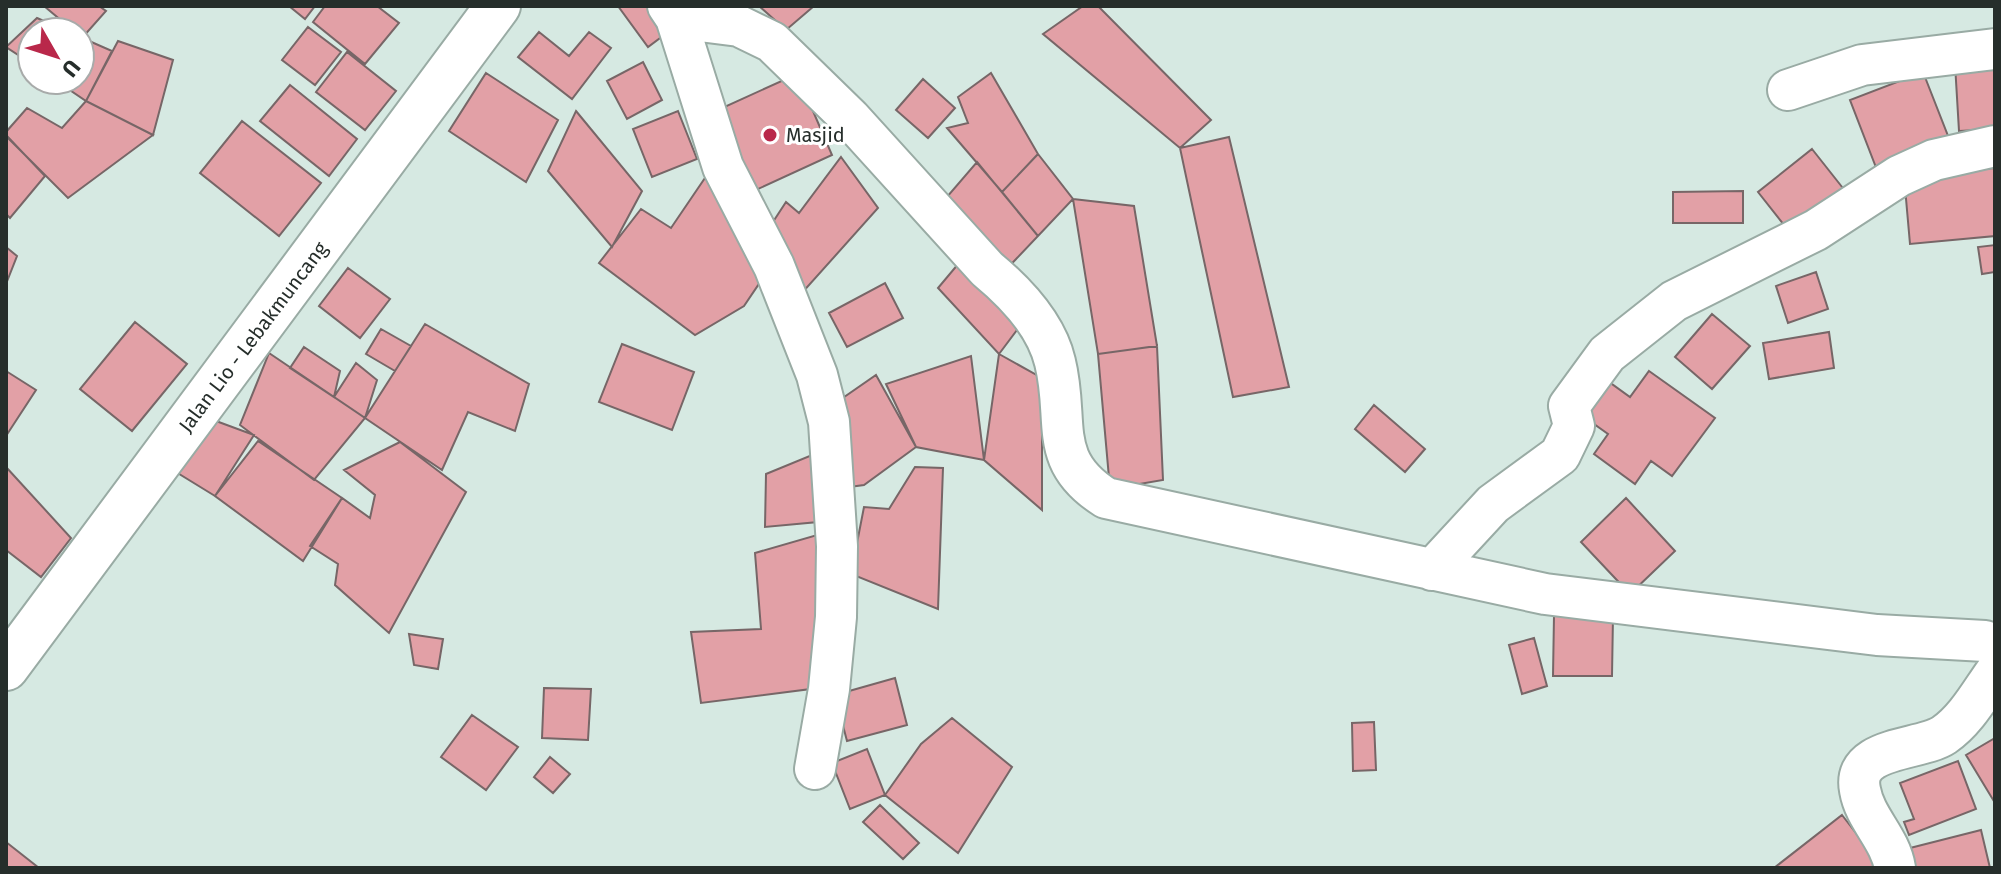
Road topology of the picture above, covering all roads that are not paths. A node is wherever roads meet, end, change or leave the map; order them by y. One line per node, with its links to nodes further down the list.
1 (498, 6): 8 (street, Jalan Lio - Lebakmuncang)
2 (672, 12): 6 (street); 10 (street)
3 (1995, 49): 4 (street)
4 (1788, 90)
5 (1995, 146): 6 (street)
6 (1432, 570): 7 (street)
7 (1995, 646)
8 (6, 668)
9 (1995, 673): 11 (street)
10 (815, 769)
11 (1895, 868)

